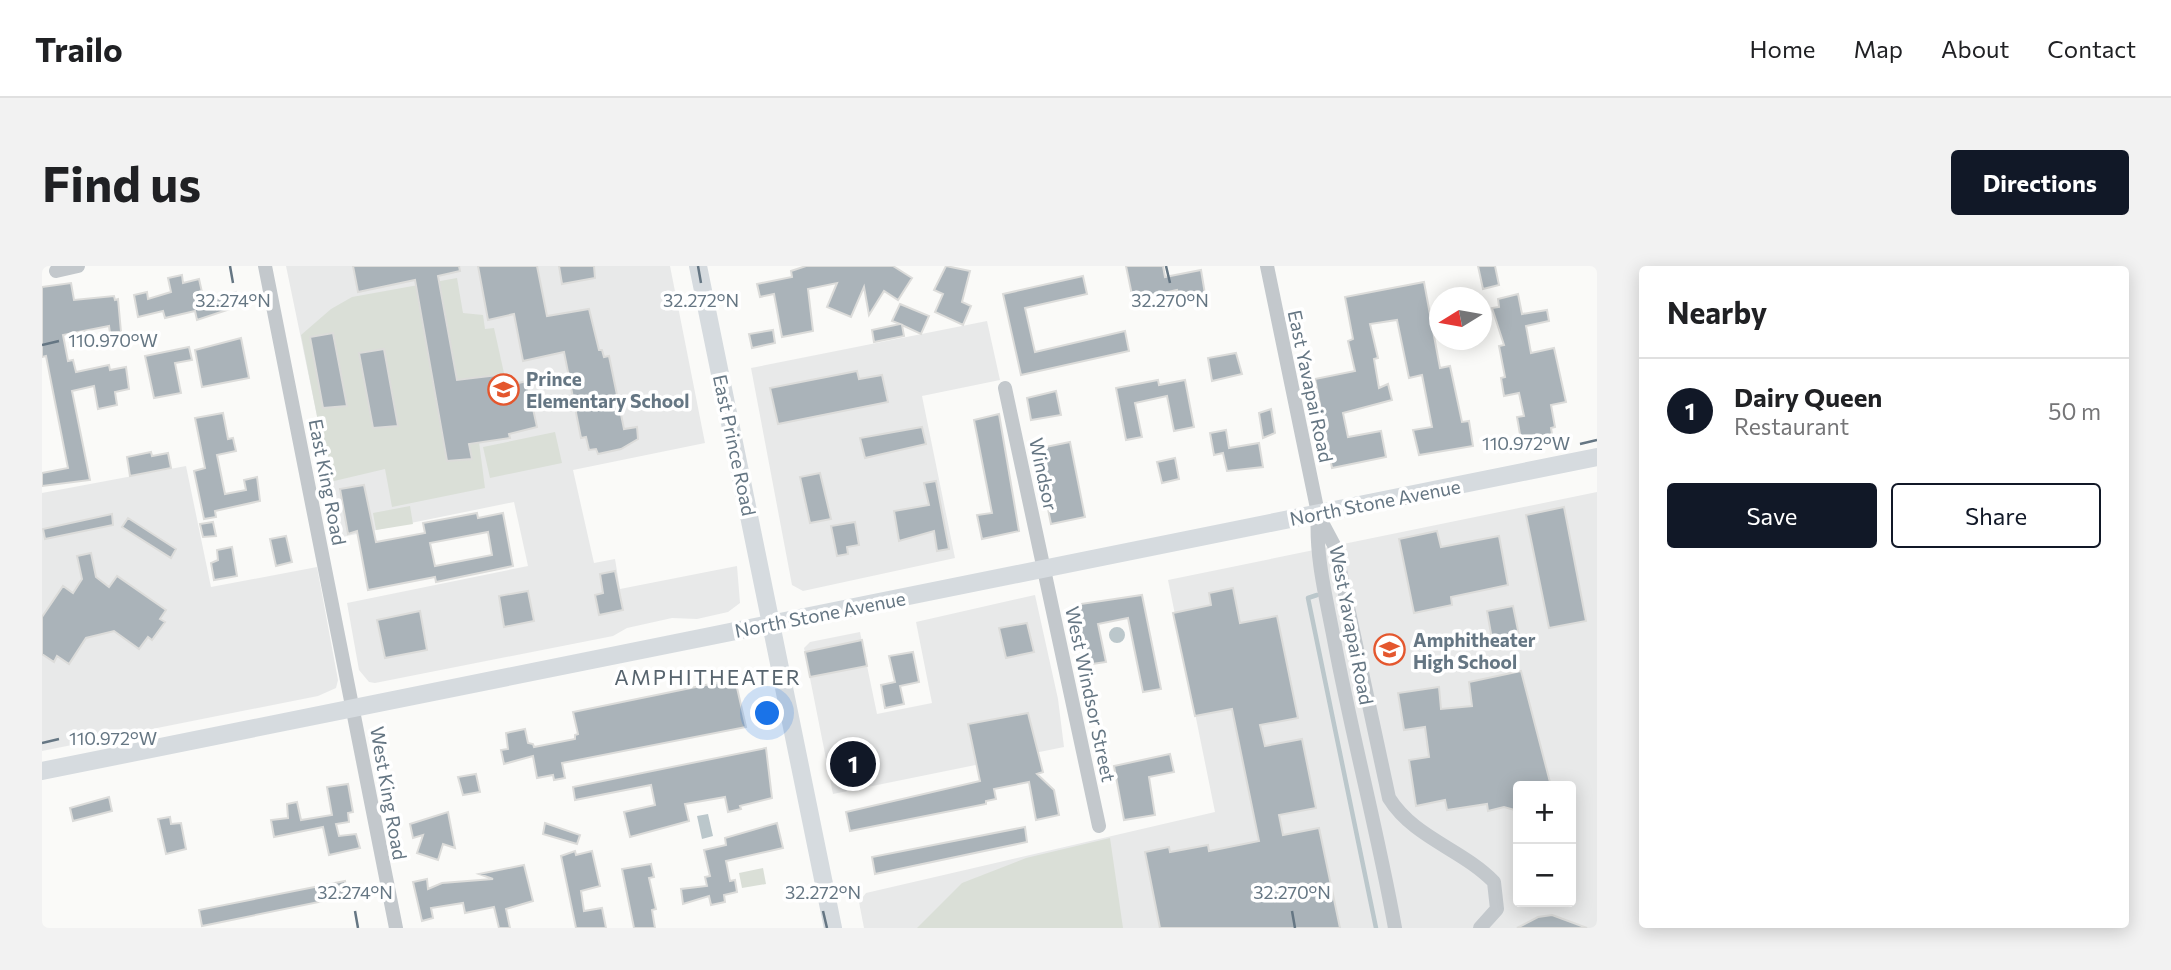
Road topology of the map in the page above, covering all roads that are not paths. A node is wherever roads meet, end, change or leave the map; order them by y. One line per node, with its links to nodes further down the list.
1 (78, 266): 5 (street)
2 (265, 266): 11 (street, East King Road)
3 (698, 266): 10 (main road, East Prince Road)
4 (1267, 266): 8 (street, East Yavapai Road)
5 (56, 271)
6 (1005, 388): 9 (street, Windsor)
7 (1597, 457): 8 (main road, North Stone Avenue)
8 (1318, 513): 9 (main road, North Stone Avenue); 16 (street, West Yavapai Road); 17 (street, West Yavapai Road)
9 (1045, 569): 10 (main road, North Stone Avenue); 13 (street, West Windsor Street)
10 (772, 624): 11 (main road, North Stone Avenue); 15 (main road, East Prince Road)
11 (353, 706): 12 (main road, North Stone Avenue); 14 (street, West King Road)
12 (42, 771)
13 (1099, 826)
14 (396, 928)
15 (833, 928)
16 (1395, 928)
17 (1480, 928)

